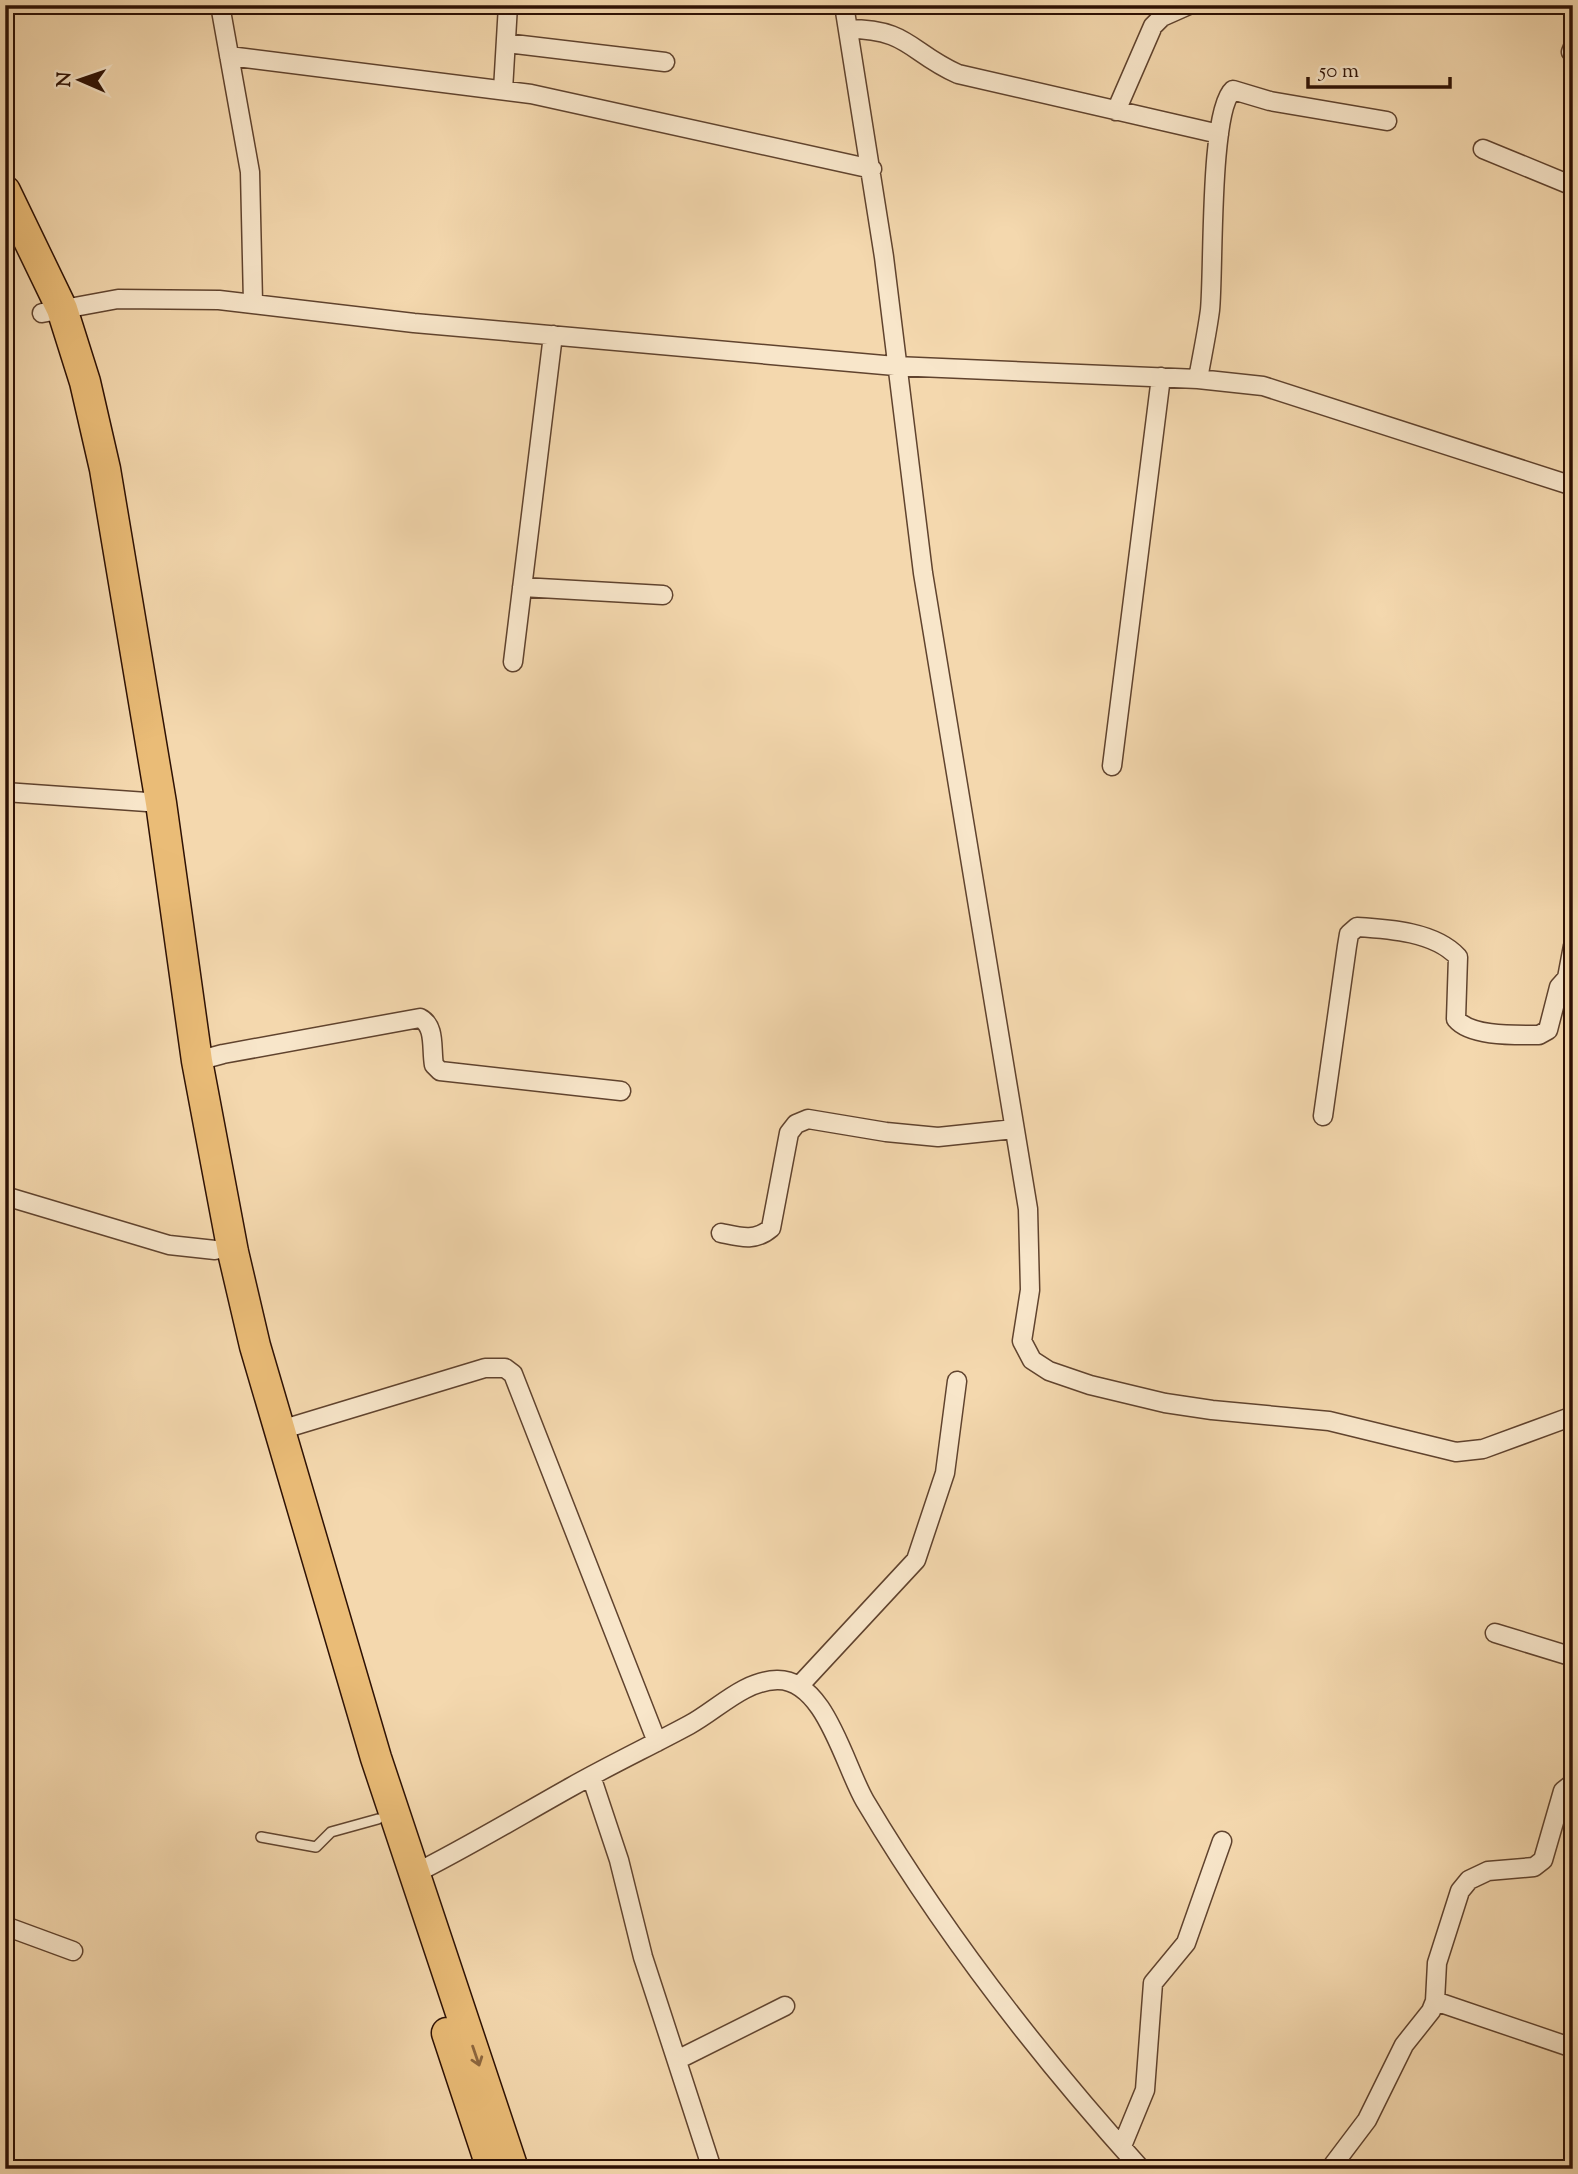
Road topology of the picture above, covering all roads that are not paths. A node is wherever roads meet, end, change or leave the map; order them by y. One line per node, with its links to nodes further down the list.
1 (220, 5): 7 (street)
2 (508, 5): 6 (street)
3 (844, 5): 5 (street)
4 (1189, 5): 10 (street)
5 (848, 29): 10 (street); 14 (street)
6 (506, 43): 8 (street); 9 (street)
7 (229, 56): 9 (street); 18 (street)
8 (666, 62)
9 (503, 90): 14 (street)
10 (1116, 111): 12 (street)
11 (1387, 121): 12 (street)
12 (1219, 134): 23 (street)
13 (1483, 149): 15 (street)
14 (872, 169): 21 (street)
15 (1573, 186)
16 (5, 191): 19 (highway)
17 (5, 231): 19 (highway)
18 (253, 302): 19 (street); 20 (street)
19 (52, 311): 30 (highway)
20 (553, 335): 21 (street); 25 (street)
21 (895, 366): 22 (street); 36 (street)
22 (1161, 377): 23 (street); 28 (street)
23 (1198, 379): 24 (street)
24 (1573, 486)
25 (522, 587): 26 (street); 27 (street)
26 (663, 595)
27 (513, 662)
28 (1112, 766)
29 (5, 792): 30 (street)
30 (151, 802): 33 (highway); 39 (highway)
31 (1573, 946): 32 (street)
32 (1570, 978): 35 (street)
33 (197, 1061): 34 (street); 42 (highway)
34 (621, 1091)
35 (1323, 1116)
36 (1014, 1129): 38 (street); 41 (street)
37 (5, 1196): 39 (street)
38 (721, 1233)
39 (215, 1250): 49 (highway)
40 (957, 1381): 45 (street)
41 (1573, 1416)
42 (278, 1431): 46 (street); 52 (highway)
43 (1495, 1633): 44 (street)
44 (1573, 1657)
45 (800, 1685): 46 (street); 59 (street)
46 (657, 1742): 47 (street)
47 (590, 1776): 52 (street); 58 (street)
48 (1573, 1783): 55 (street)
49 (379, 1819): 50 (lane); 60 (highway)
50 (261, 1837)
51 (1222, 1841): 59 (street)
52 (414, 1874): 61 (highway, one-way to 61)
53 (5, 1926): 54 (street)
54 (73, 1951)
55 (1435, 2001): 57 (street); 64 (street)
56 (785, 2006): 58 (street)
57 (1573, 2048)
58 (677, 2060): 62 (street)
59 (1122, 2146): 63 (street)
60 (492, 2169)
61 (513, 2169)
62 (712, 2169)
63 (1141, 2169)
64 (1330, 2169)

